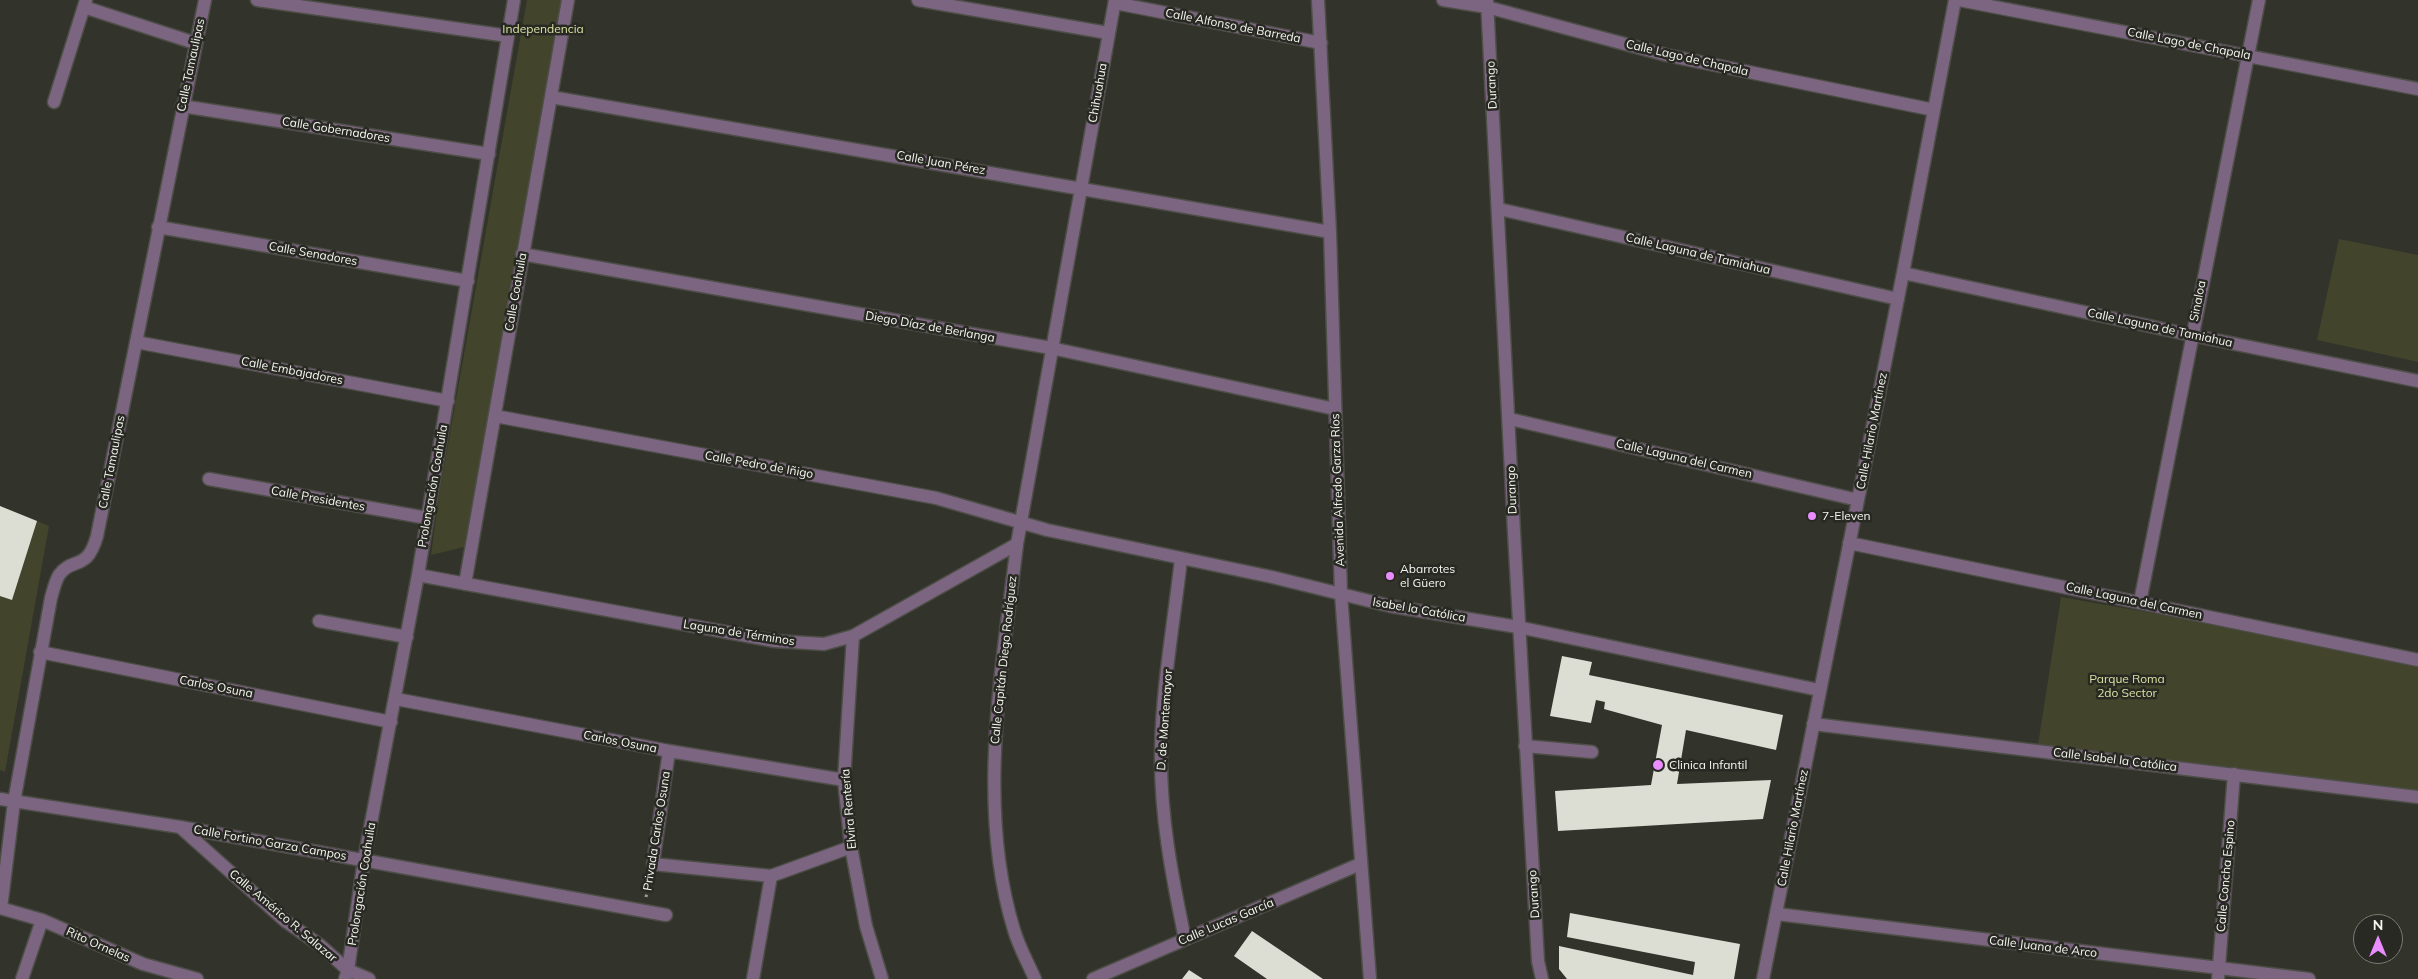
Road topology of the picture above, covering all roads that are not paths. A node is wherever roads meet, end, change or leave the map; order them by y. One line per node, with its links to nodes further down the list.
1 (205, 0): 18 (street, Calle Tamaulipas)
2 (256, 0): 16 (street)
3 (514, 0): 16 (street, Prolongación Coahuila)
4 (568, 0): 21 (street, Calle Coahuila)
5 (918, 0): 12 (street)
6 (1318, 0): 17 (street, Avenida Alfredo Garza Ríos)
7 (1442, 0): 13 (street, Calle Lago de Chapala)
8 (1955, 0): 24 (street, Calle Hilario Martínez)
9 (1959, 0): 19 (street, Calle Lago de Chapala)
10 (2259, 0): 19 (street, Sinaloa)
11 (1115, 2): 15 (street, Chihuahua); 17 (street, Calle Alfonso de Barreda)
12 (956, 3): 15 (street)
13 (1487, 3): 24 (street, Calle Lago de Chapala); 27 (street, Durango)
14 (85, 4): 18 (street); 22 (street)
15 (1108, 33): 26 (street, Chihuahua)
16 (508, 36): 25 (street, Prolongación Coahuila)
17 (1321, 43): 29 (street, Avenida Alfredo Garza Ríos)
18 (195, 44): 23 (street, Calle Tamaulipas)
19 (2248, 55): 20 (street, Calle Lago de Chapala); 34 (street, Sinaloa)
20 (2418, 89)
21 (551, 97): 26 (street, Calle Juan Pérez); 30 (street, Calle Coahuila)
22 (54, 102)
23 (182, 106): 25 (street, Calle Gobernadores); 28 (street, Calle Tamaulipas)
24 (1934, 110): 31 (street, Calle Hilario Martínez)
25 (489, 154): 32 (street, Prolongación Coahuila)
26 (1081, 187): 29 (street, Calle Juan Pérez); 36 (street)
27 (1499, 209): 33 (street, Calle Laguna de Tamiahua); 41 (street, Durango)
28 (158, 227): 32 (street, Calle Senadores); 35 (street, Calle Tamaulipas)
29 (1330, 232): 39 (street, Avenida Alfredo Garza Ríos)
30 (522, 254): 36 (street, Diego Díaz de Berlanga); 40 (street, Calle Coahuila)
31 (1903, 273): 33 (street, Calle Hilario Martínez); 34 (street, Calle Laguna de Tamiahua)
32 (468, 281): 38 (street, Prolongación Coahuila)
33 (1898, 299): 43 (street, Calle Hilario Martínez)
34 (2191, 336): 37 (street, Calle Laguna de Tamiahua); 52 (street, Sinaloa)
35 (136, 342): 38 (street, Calle Embajadores); 57 (street, Calle Tamaulipas)
36 (1052, 348): 39 (street, Diego Díaz de Berlanga); 45 (street)
37 (2418, 381)
38 (448, 401): 44 (street, Prolongación Coahuila)
39 (1335, 409): 51 (street, Avenida Alfredo Garza Ríos)
40 (495, 416): 45 (street, Calle Pedro de Iñigo); 50 (street, Calle Coahuila)
41 (1510, 419): 43 (street, Calle Laguna del Carmen); 54 (street, Durango)
42 (209, 479): 44 (street, Calle Presidentes)
43 (1858, 500): 46 (street, Calle Hilario Martínez)
44 (427, 518): 49 (street, Prolongación Coahuila)
45 (1021, 522): 47 (street); 48 (street, Isabel la Católica)
46 (1849, 543): 52 (street, Calle Laguna del Carmen); 59 (street, Calle Hilario Martínez)
47 (1017, 544): 55 (street, Laguna de Términos); 88 (street, Calle Capitán Diego Rodríguez)
48 (1181, 559): 51 (street, Isabel la Católica); 80 (street, D. de Montemayor)
49 (418, 575): 50 (street, Laguna de Términos); 56 (street, Prolongación Coahuila)
50 (464, 584): 55 (street, Laguna de Términos)
51 (1341, 594): 54 (street, Isabel la Católica); 74 (street, Avenida Alfredo Garza Ríos)
52 (2140, 602): 58 (street, Calle Laguna del Carmen)
53 (319, 621): 56 (street)
54 (1518, 627): 59 (street, Isabel la Católica); 63 (street, Durango)
55 (853, 636): 67 (street, Elvira Rentería)
56 (407, 637): 60 (street, Prolongación Coahuila)
57 (40, 652): 61 (street, Carlos Osuna); 70 (street, Calle Tamaulipas)
58 (2418, 659)
59 (1819, 690): 62 (street, Calle Hilario Martínez)
60 (396, 699): 61 (street, Prolongación Coahuila); 64 (street, Carlos Osuna)
61 (391, 722): 73 (street, Prolongación Coahuila)
62 (1813, 724): 66 (street, Calle Isabel la Católica); 77 (street, Calle Hilario Martínez)
63 (1525, 746): 65 (street); 91 (street, Durango)
64 (669, 751): 67 (street, Carlos Osuna); 75 (street, Privada Carlos Osuna)
65 (1592, 752)
66 (2234, 774): 68 (street, Calle Isabel la Católica); 81 (street, Calle Concha Espino)
67 (844, 780): 72 (street, Elvira Rentería)
68 (2418, 797)
69 (0, 799): 70 (street, Calle Fortino Garza Campos)
70 (14, 802): 71 (street, Calle Fortino Garza Campos); 76 (street, Calle Tamaulipas)
71 (180, 826): 73 (street, Calle Fortino Garza Campos); 82 (street, Calle Américo R. Salazar)
72 (851, 846): 75 (street); 87 (street, Elvira Rentería)
73 (364, 860): 78 (street, Calle Fortino Garza Campos); 82 (street, Prolongación Coahuila)
74 (1360, 864): 80 (street, Calle Lucas García); 90 (street, Avenida Alfredo Garza Ríos)
75 (771, 876): 86 (street)
76 (1, 908): 79 (street, Rito Ornelas)
77 (1777, 914): 81 (street, Calle Juana de Arco); 92 (street, Calle Hilario Martínez)
78 (666, 915)
79 (42, 920): 83 (street); 84 (street, Rito Ornelas)
80 (1184, 939): 89 (street, Calle Lucas García)
81 (2218, 974): 93 (street, Calle Juana de Arco)
82 (346, 975): 85 (street, Calle Américo R. Salazar)
83 (22, 979)
84 (197, 979)
85 (369, 979)
86 (753, 979)
87 (882, 979)
88 (1036, 979)
89 (1093, 979)
90 (1370, 979)
91 (1542, 979)
92 (1763, 979)
93 (2309, 979)

